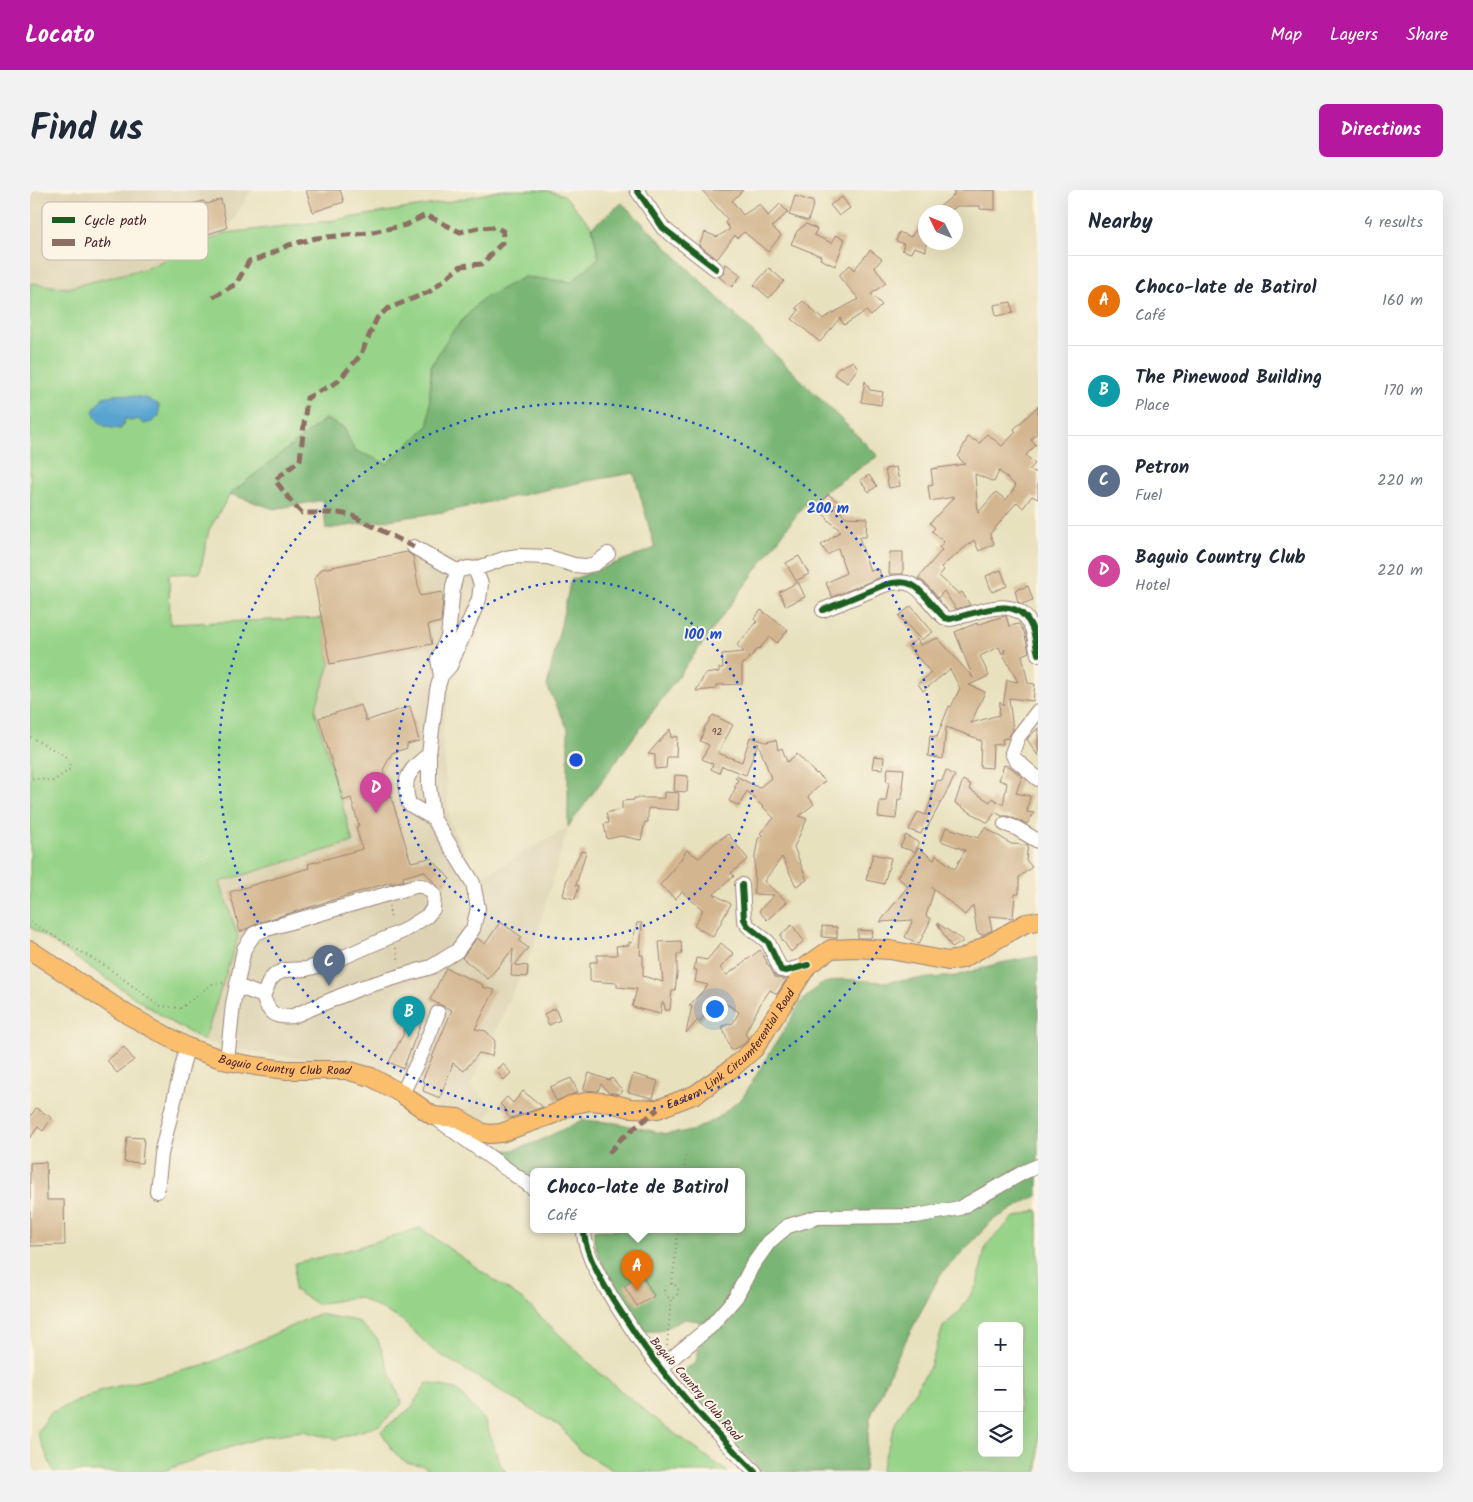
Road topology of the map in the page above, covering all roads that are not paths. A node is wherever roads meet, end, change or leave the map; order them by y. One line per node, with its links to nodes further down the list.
1 (637, 190): 2 (street)
2 (716, 269)
3 (414, 547): 6 (street)
4 (608, 554): 5 (street)
5 (475, 569): 6 (street); 9 (street)
6 (457, 571): 9 (street)
7 (823, 610): 8 (street)
8 (1038, 654)
9 (441, 676): 11 (street)
10 (1038, 711): 12 (street)
11 (429, 754): 13 (street); 13 (street)
12 (1038, 779)
13 (433, 818): 21 (street)
14 (1005, 824): 15 (street)
15 (1038, 841)
16 (742, 885): 19 (street)
17 (1038, 921): 19 (main road, Eastern Link Circumferential Road)
18 (33, 954): 23 (main road, Baguio Country Club Road)
19 (808, 965): 26 (main road, Eastern Link Circumferential Road)
20 (237, 986): 21 (street); 21 (street); 24 (street)
21 (263, 996)
22 (438, 1013): 25 (street)
23 (187, 1047): 24 (main road, Baguio Country Club Road); 29 (street)
24 (227, 1061): 25 (main road, Baguio Country Club Road)
25 (398, 1091): 26 (main road, Baguio Country Club Road)
26 (433, 1116): 28 (street, Baguio Country Club Road)
27 (1038, 1166): 31 (street)
28 (530, 1186)
29 (157, 1191)
30 (579, 1233): 31 (street, Baguio Country Club Road)
31 (662, 1365): 32 (street, Baguio Country Club Road)
32 (755, 1472)

